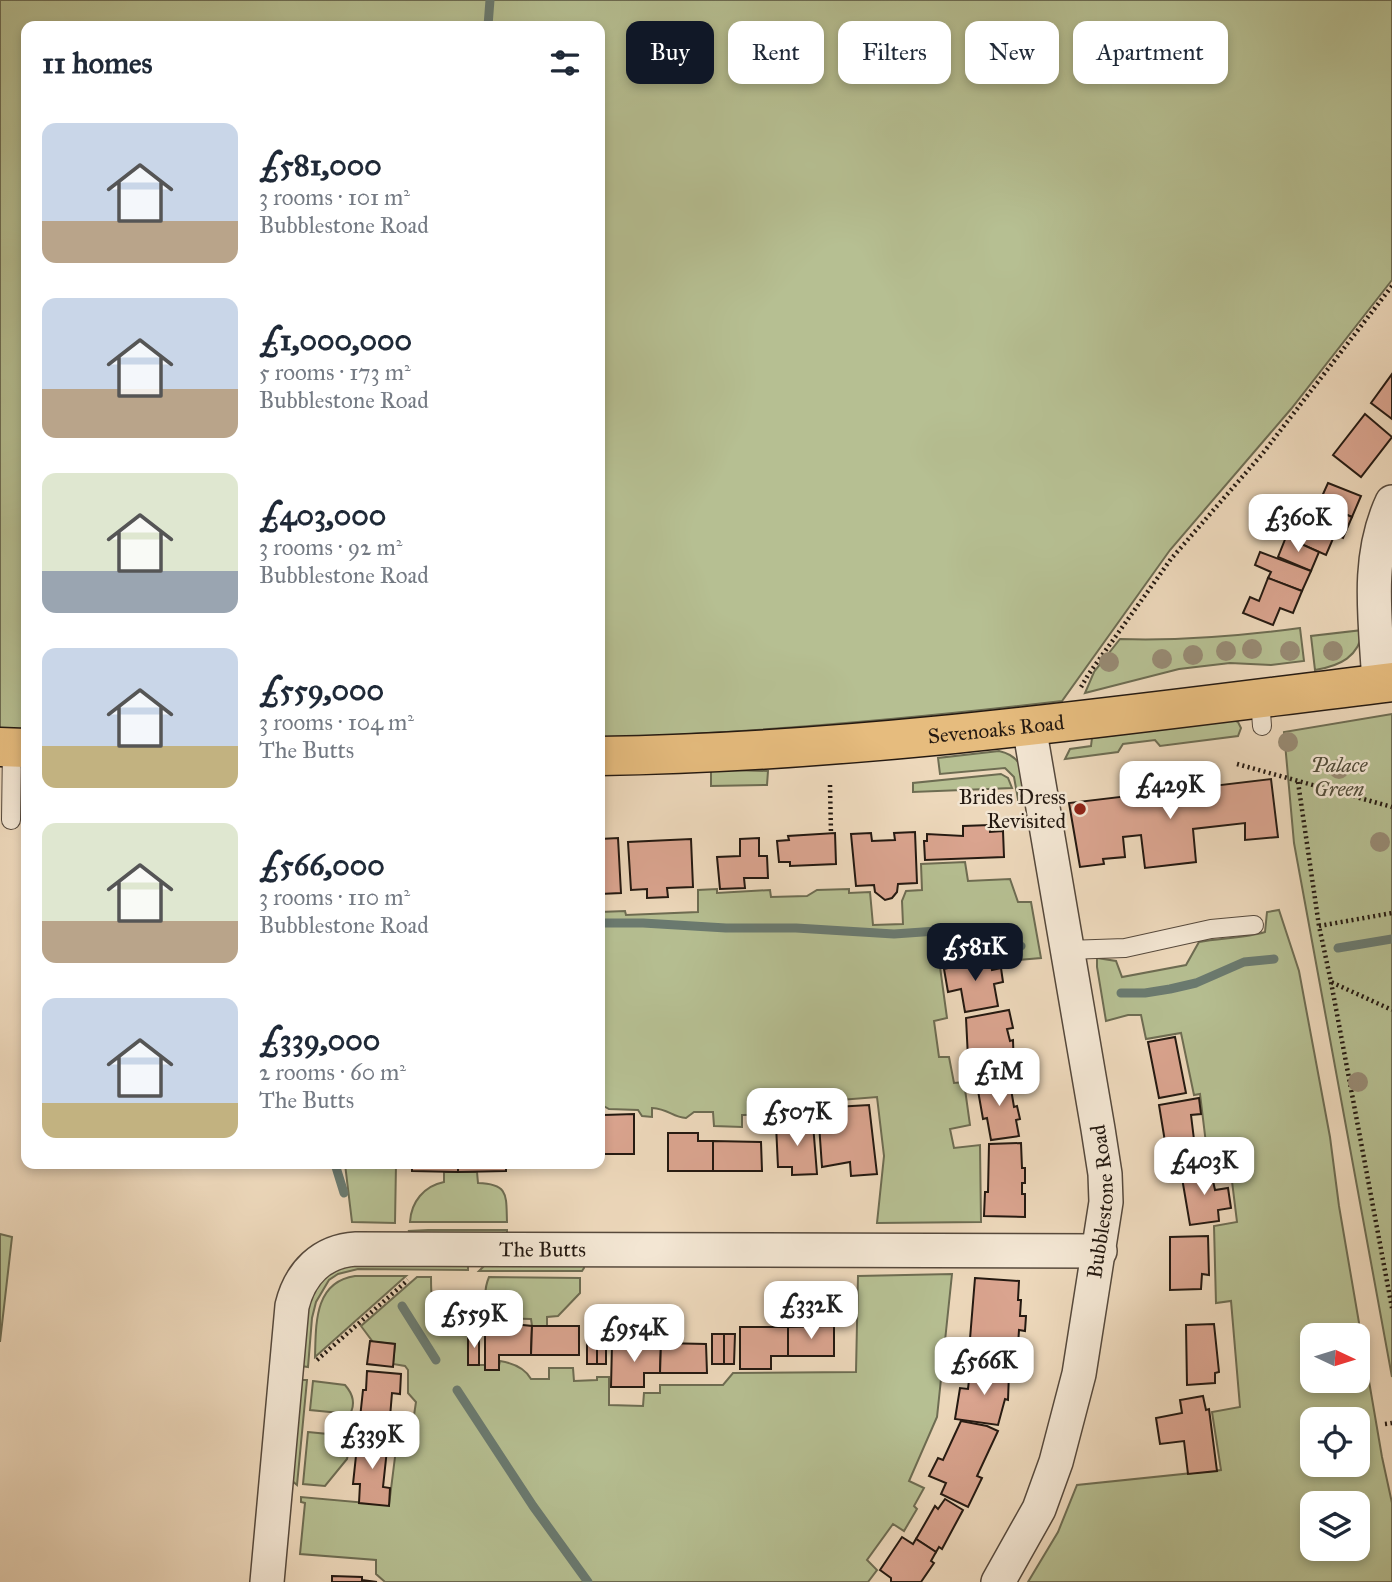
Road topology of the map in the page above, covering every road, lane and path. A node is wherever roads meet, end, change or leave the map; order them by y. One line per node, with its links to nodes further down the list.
1 (1392, 286): 4 (path)
2 (1392, 502): 3 (street)
3 (1386, 683): 5 (main road, Sevenoaks Road)
4 (1080, 692)
5 (1029, 726): 7 (main road, Sevenoaks Road); 17 (street, Bubblestone Road)
6 (13, 747): 12 (lane)
7 (605, 756)
8 (1237, 764): 9 (path)
9 (1298, 782): 11 (path); 16 (path)
10 (830, 785): 13 (path)
11 (1392, 807)
12 (11, 820)
13 (831, 834)
14 (1392, 914): 16 (path)
15 (1254, 925): 17 (lane)
16 (1319, 926): 18 (path)
17 (1067, 950): 20 (street, Bubblestone Road)
18 (1331, 982): 19 (path); 22 (path)
19 (1392, 1010)
20 (1100, 1251): 26 (street, The Butts); 27 (street, Bubblestone Road)
21 (415, 1273): 23 (path)
22 (1392, 1308)
23 (311, 1365)
24 (1392, 1423): 25 (path)
25 (1385, 1424)
26 (267, 1582)
27 (998, 1582)

